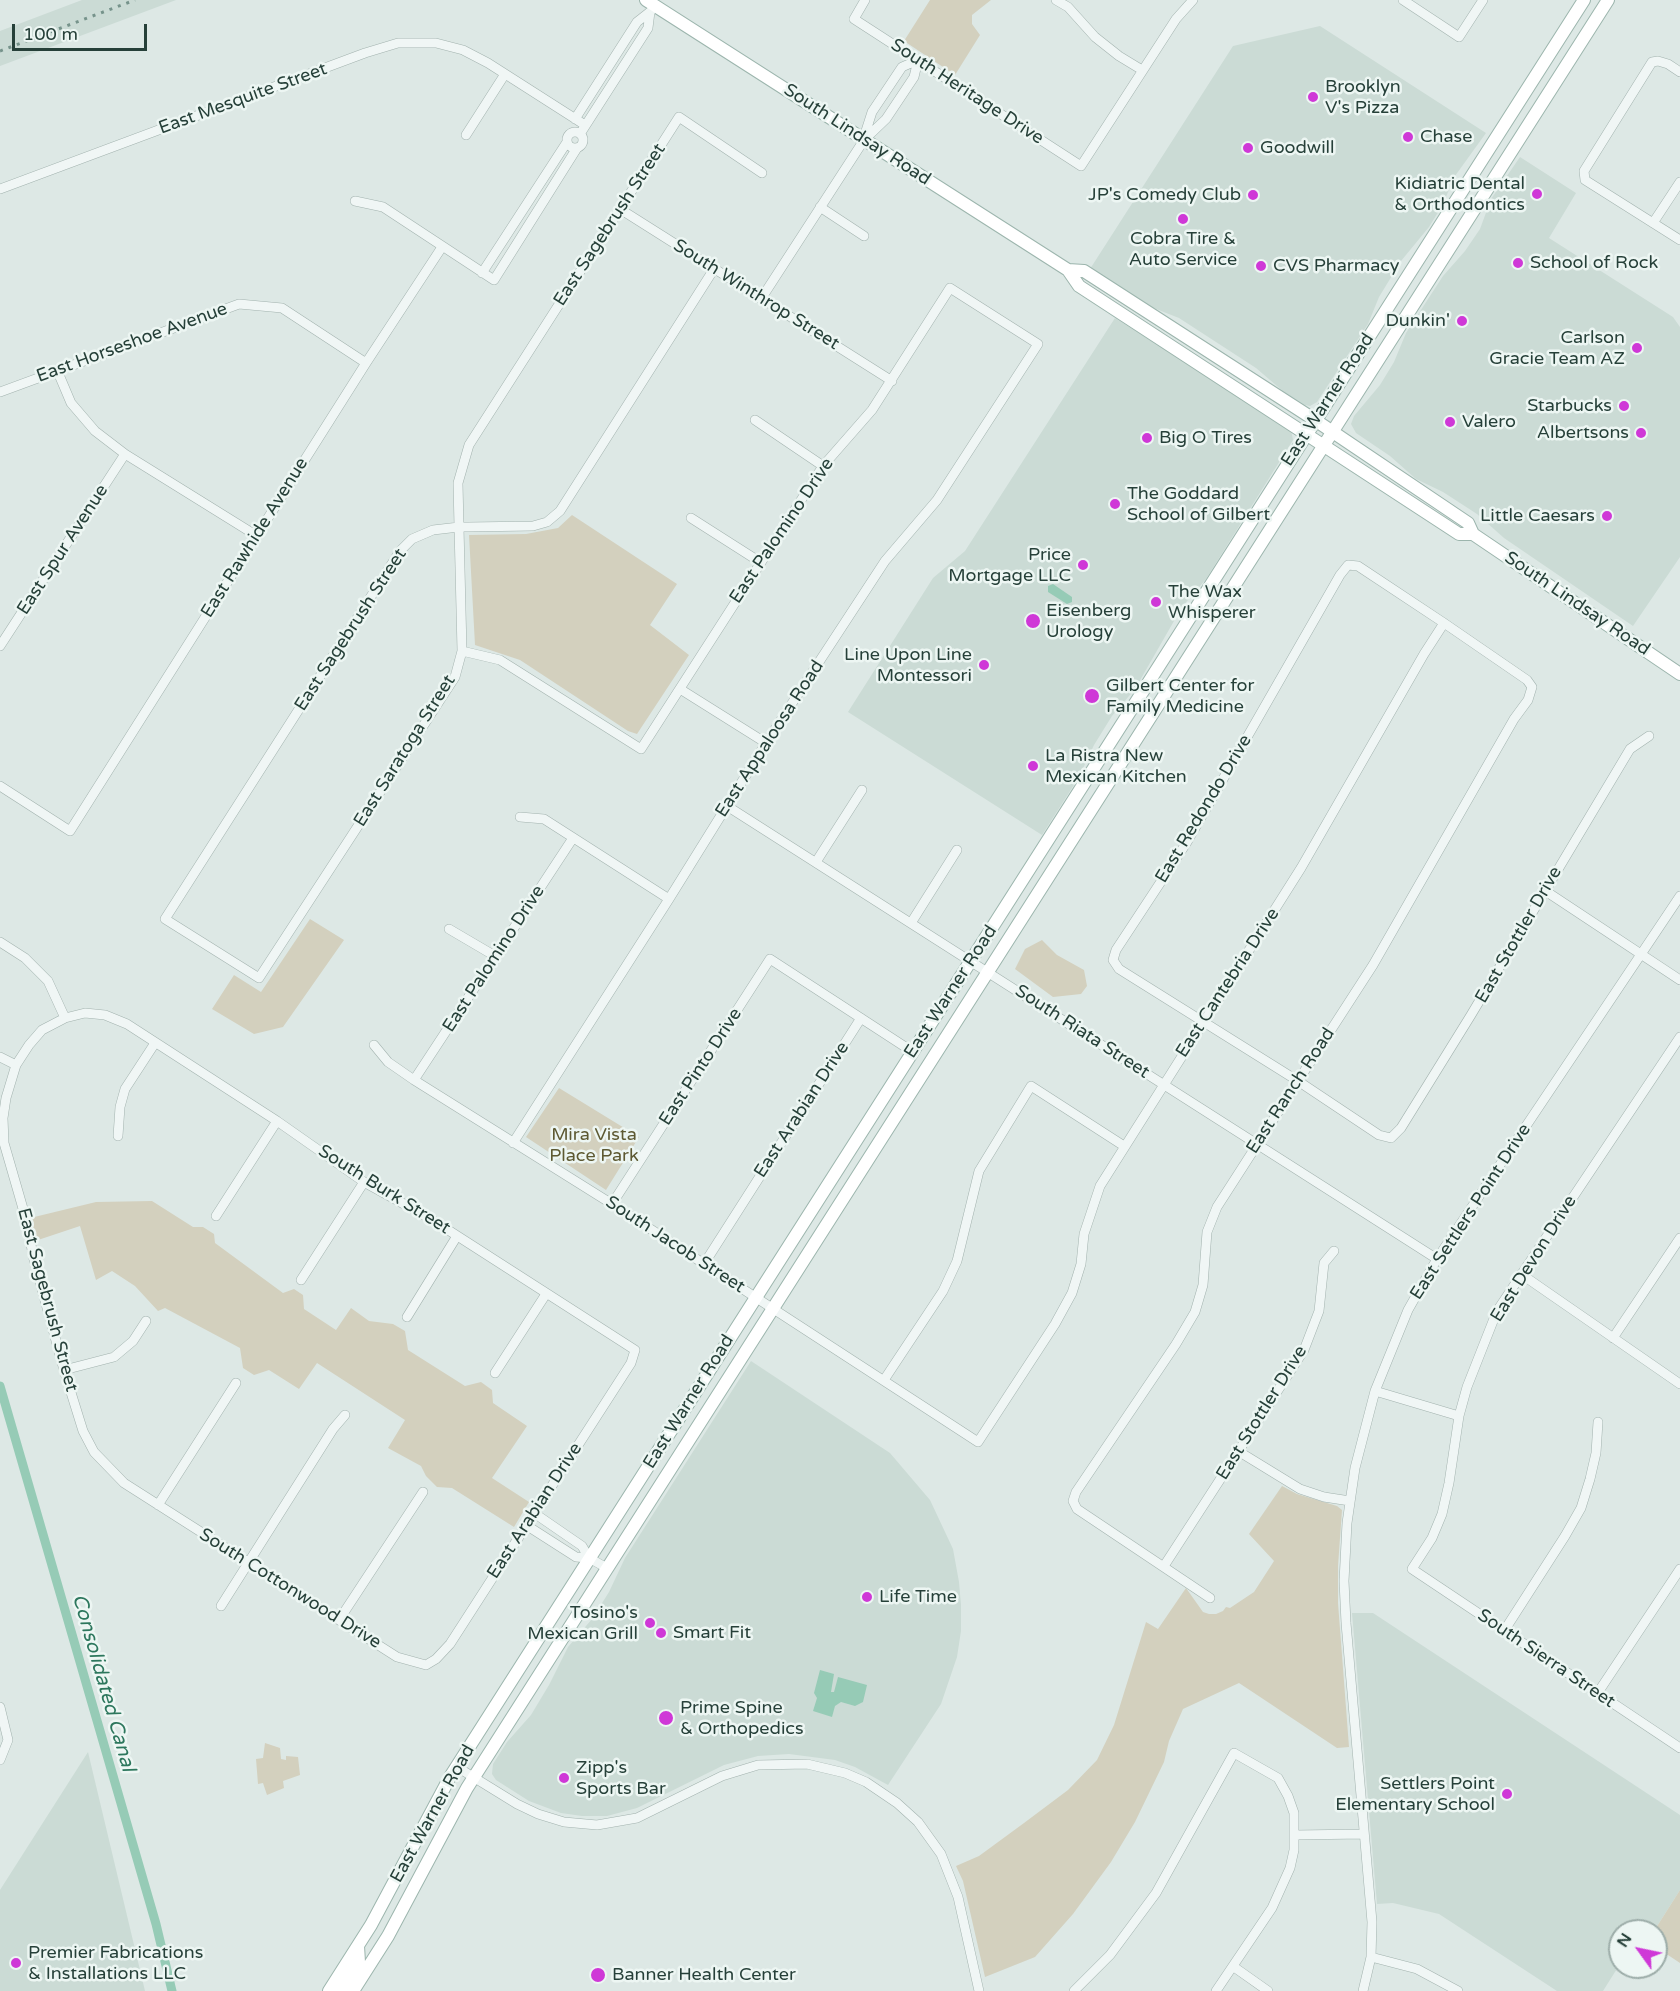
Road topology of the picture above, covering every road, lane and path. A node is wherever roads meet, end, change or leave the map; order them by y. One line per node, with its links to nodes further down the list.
1 (865, 0): 9 (street, South Heritage Drive)
2 (1056, 0): 10 (street)
3 (1193, 0): 10 (street)
4 (1404, 0): 5 (street)
5 (1483, 0)
6 (1584, 0): 24 (main road, East Warner Road)
7 (1608, 0): 27 (main road, East Warner Road)
8 (650, 6): 13 (street); 14 (street); 16 (main road, South Lindsay Road)
9 (918, 60): 10 (street, South Heritage Drive); 16 (street); 16 (street)
10 (1142, 70)
11 (1680, 72): 31 (street)
12 (505, 74): 13 (street, East Mesquite Street); 15 (street); 22 (street, East Mesquite Street)
13 (575, 119): 14 (street, East Mesquite Street)
14 (583, 129): 17 (street); 18 (street)
15 (466, 135)
16 (864, 140): 26 (street); 36 (main road, South Lindsay Road)
17 (567, 142): 18 (street); 21 (street)
18 (578, 148): 23 (street)
19 (762, 172): 29 (street, East Sagebrush Street)
20 (1680, 182): 31 (street)
21 (540, 184): 23 (street); 28 (street)
22 (0, 189)
23 (551, 192): 30 (street)
24 (1459, 196): 27 (main road); 47 (main road, East Warner Road)
25 (355, 201): 34 (street)
26 (820, 207): 32 (street); 38 (street)
27 (1477, 208): 48 (main road, East Warner Road)
28 (523, 209): 30 (street); 37 (street)
29 (620, 209): 35 (street, South Winthrop Street); 54 (street, East Sagebrush Street)
30 (535, 217): 37 (street)
31 (1653, 223): 33 (street)
32 (864, 236)
33 (1680, 240)
34 (442, 247): 37 (street); 42 (street, East Rawhide Avenue)
35 (714, 269): 38 (street, South Winthrop Street); 54 (street)
36 (1068, 270): 39 (main road, South Lindsay Road); 40 (main road, South Lindsay Road)
37 (482, 273)
38 (760, 299): 44 (street, South Winthrop Street)
39 (1102, 301): 40 (main road); 49 (main road, South Lindsay Road)
40 (1154, 318): 47 (main road, South Lindsay Road)
41 (1038, 344): 44 (street, East Palomino Drive); 68 (street, East Appaloosa Road)
42 (366, 363): 43 (street, East Horseshoe Avenue); 56 (street, East Rawhide Avenue)
43 (57, 370): 45 (street, East Horseshoe Avenue); 51 (street)
44 (892, 381): 52 (street, East Palomino Drive)
45 (0, 392)
46 (755, 420): 52 (street)
47 (1315, 420): 48 (main road, South Lindsay Road); 49 (main road, East Warner Road)
48 (1333, 432): 50 (main road, East Warner Road); 55 (main road, South Lindsay Road)
49 (1307, 433): 50 (main road, South Lindsay Road); 63 (main road, East Warner Road)
50 (1325, 445): 55 (main road, South Lindsay Road); 64 (main road, East Warner Road)
51 (126, 454): 56 (street); 60 (street, East Spur Avenue)
52 (823, 466): 57 (street, East Palomino Drive)
53 (691, 518): 57 (street)
54 (459, 527): 62 (street, East Saratoga Street); 86 (street, East Sagebrush Street)
55 (1473, 534): 65 (main road, South Lindsay Road)
56 (256, 536): 69 (street, East Rawhide Avenue)
57 (760, 562): 66 (street, East Palomino Drive)
58 (1444, 623): 90 (street, East Cantebria Drive); 90 (street, East Redondo Drive); 98 (street, East Ranch Road)
59 (0, 625): 60 (street)
60 (9, 631): 61 (street, East Spur Avenue)
61 (0, 646)
62 (462, 651): 66 (street, East Palomino Drive); 86 (street, East Saratoga Street)
63 (1164, 658): 64 (main road); 84 (main road, East Warner Road)
64 (1181, 669): 85 (main road, East Warner Road)
65 (1680, 674)
66 (680, 689): 68 (street)
67 (1649, 736): 76 (street, East Stottler Drive)
68 (766, 743): 71 (street, East Appaloosa Road)
69 (0, 786)
70 (862, 790): 75 (street)
71 (727, 806): 75 (street, South Riata Street); 78 (street, East Appaloosa Road)
72 (520, 817): 73 (street)
73 (573, 838): 78 (street); 83 (street, East Palomino Drive)
74 (957, 850): 79 (street)
75 (816, 862): 79 (street, South Riata Street)
76 (1544, 890): 82 (street); 98 (street, East Stottler Drive)
77 (1680, 896): 82 (street, East Settlers Point Drive)
78 (669, 899): 102 (street, East Appaloosa Road)
79 (911, 923): 84 (street, South Riata Street)
80 (449, 929): 83 (street)
81 (0, 942): 88 (street)
82 (1641, 954): 87 (street); 111 (street, East Settlers Point Drive)
83 (495, 956): 97 (street, East Palomino Drive)
84 (972, 961): 85 (street, South Riata Street); 94 (main road, East Warner Road)
85 (988, 972): 99 (street, South Riata Street); 117 (main road, East Warner Road)
86 (259, 978)
87 (1680, 980)
88 (65, 1018): 92 (street, South Burk Street); 96 (street, South Burk Street)
89 (861, 1018): 94 (street); 106 (street, East Pinto Drive); 112 (street, East Arabian Drive)
90 (1203, 1023): 98 (street); 99 (street, East Cantebria Drive)
91 (1680, 1037): 113 (street, East Devon Drive)
92 (155, 1043): 100 (street, South Burk Street); 101 (street)
93 (374, 1045): 97 (street, South Jacob Street)
94 (913, 1052): 116 (main road, East Warner Road)
95 (0, 1057): 96 (street)
96 (16, 1065): 122 (street, East Sagebrush Street)
97 (414, 1080): 102 (street, South Jacob Street)
98 (1298, 1081): 103 (street, East Ranch Road)
99 (1164, 1084): 103 (street, South Riata Street); 104 (street, East Cantebria Drive)
100 (277, 1121): 105 (street, South Burk Street); 107 (street)
101 (118, 1136)
102 (513, 1143): 106 (street, South Jacob Street)
103 (1258, 1144): 111 (street, South Riata Street); 140 (street, East Ranch Road)
104 (1124, 1146): 124 (street); 131 (street, East Cantebria Drive)
105 (363, 1182): 108 (street, South Burk Street); 114 (street)
106 (612, 1204): 112 (street, South Jacob Street)
107 (216, 1216)
108 (457, 1236): 115 (street, South Burk Street); 118 (street)
109 (1680, 1238): 120 (street)
110 (1334, 1251): 132 (street, East Stottler Drive)
111 (1437, 1259): 127 (street, East Settlers Point Drive)
112 (704, 1263): 116 (street, South Jacob Street)
113 (1521, 1274): 120 (street); 129 (street, East Devon Drive)
114 (301, 1280)
115 (546, 1294): 121 (street, South Burk Street); 123 (street)
116 (756, 1297): 117 (street, South Jacob Street); 138 (main road, East Warner Road)
117 (773, 1308): 124 (street, South Jacob Street); 141 (main road, East Warner Road)
118 (407, 1317)
119 (146, 1321): 122 (street)
120 (1613, 1338): 126 (street)
121 (635, 1350): 136 (street, East Arabian Drive)
122 (64, 1370): 135 (street, East Sagebrush Street)
123 (495, 1372)
124 (884, 1380): 131 (street, South Jacob Street)
125 (236, 1383): 135 (street)
126 (1680, 1384)
127 (1374, 1391): 129 (street); 134 (street, East Settlers Point Drive)
128 (345, 1415): 139 (street)
129 (1459, 1416): 142 (street, East Devon Drive)
130 (1598, 1422): 147 (street)
131 (978, 1442)
132 (1238, 1451): 134 (street); 140 (street, East Stottler Drive)
133 (423, 1492): 146 (street)
134 (1350, 1501): 155 (street, East Settlers Point Drive)
135 (158, 1505): 139 (street, South Cottonwood Drive)
136 (534, 1513): 137 (street, East Arabian Drive); 138 (street)
137 (526, 1526): 138 (street); 148 (street, East Arabian Drive)
138 (589, 1558): 141 (street); 153 (main road, East Warner Road)
139 (248, 1562): 145 (street); 146 (street, South Cottonwood Drive)
140 (1164, 1566): 144 (street)
141 (607, 1568): 154 (main road, East Warner Road)
142 (1412, 1569): 147 (street, South Sierra Street)
143 (1680, 1569): 149 (street)
144 (1210, 1599)
145 (220, 1606)
146 (339, 1620): 148 (street, South Cottonwood Drive)
147 (1504, 1631): 149 (street, South Sierra Street)
148 (426, 1665)
149 (1597, 1694): 151 (street, South Sierra Street)
150 (0, 1707): 152 (street)
151 (1680, 1749)
152 (0, 1760)
153 (457, 1767): 154 (street); 157 (main road, East Warner Road)
154 (474, 1778): 158 (main road, East Warner Road); 165 (street)
155 (1364, 1834): 156 (street); 160 (street, East Settlers Point Drive)
156 (1295, 1835): 161 (street); 166 (street)
157 (371, 1926): 158 (main road); 159 (main road, East Warner Road)
158 (388, 1936): 164 (main road, East Warner Road)
159 (358, 1946): 162 (main road, East Warner Road); 163 (main road)
160 (1371, 1957): 169 (street, East Settlers Point Drive); 170 (street)
161 (1234, 1967): 167 (street); 168 (street)
162 (329, 1991)
163 (340, 1991)
164 (353, 1991)
165 (980, 1991)
166 (1074, 1991)
167 (1216, 1991)
168 (1268, 1991)
169 (1363, 1991)
170 (1458, 1991)

